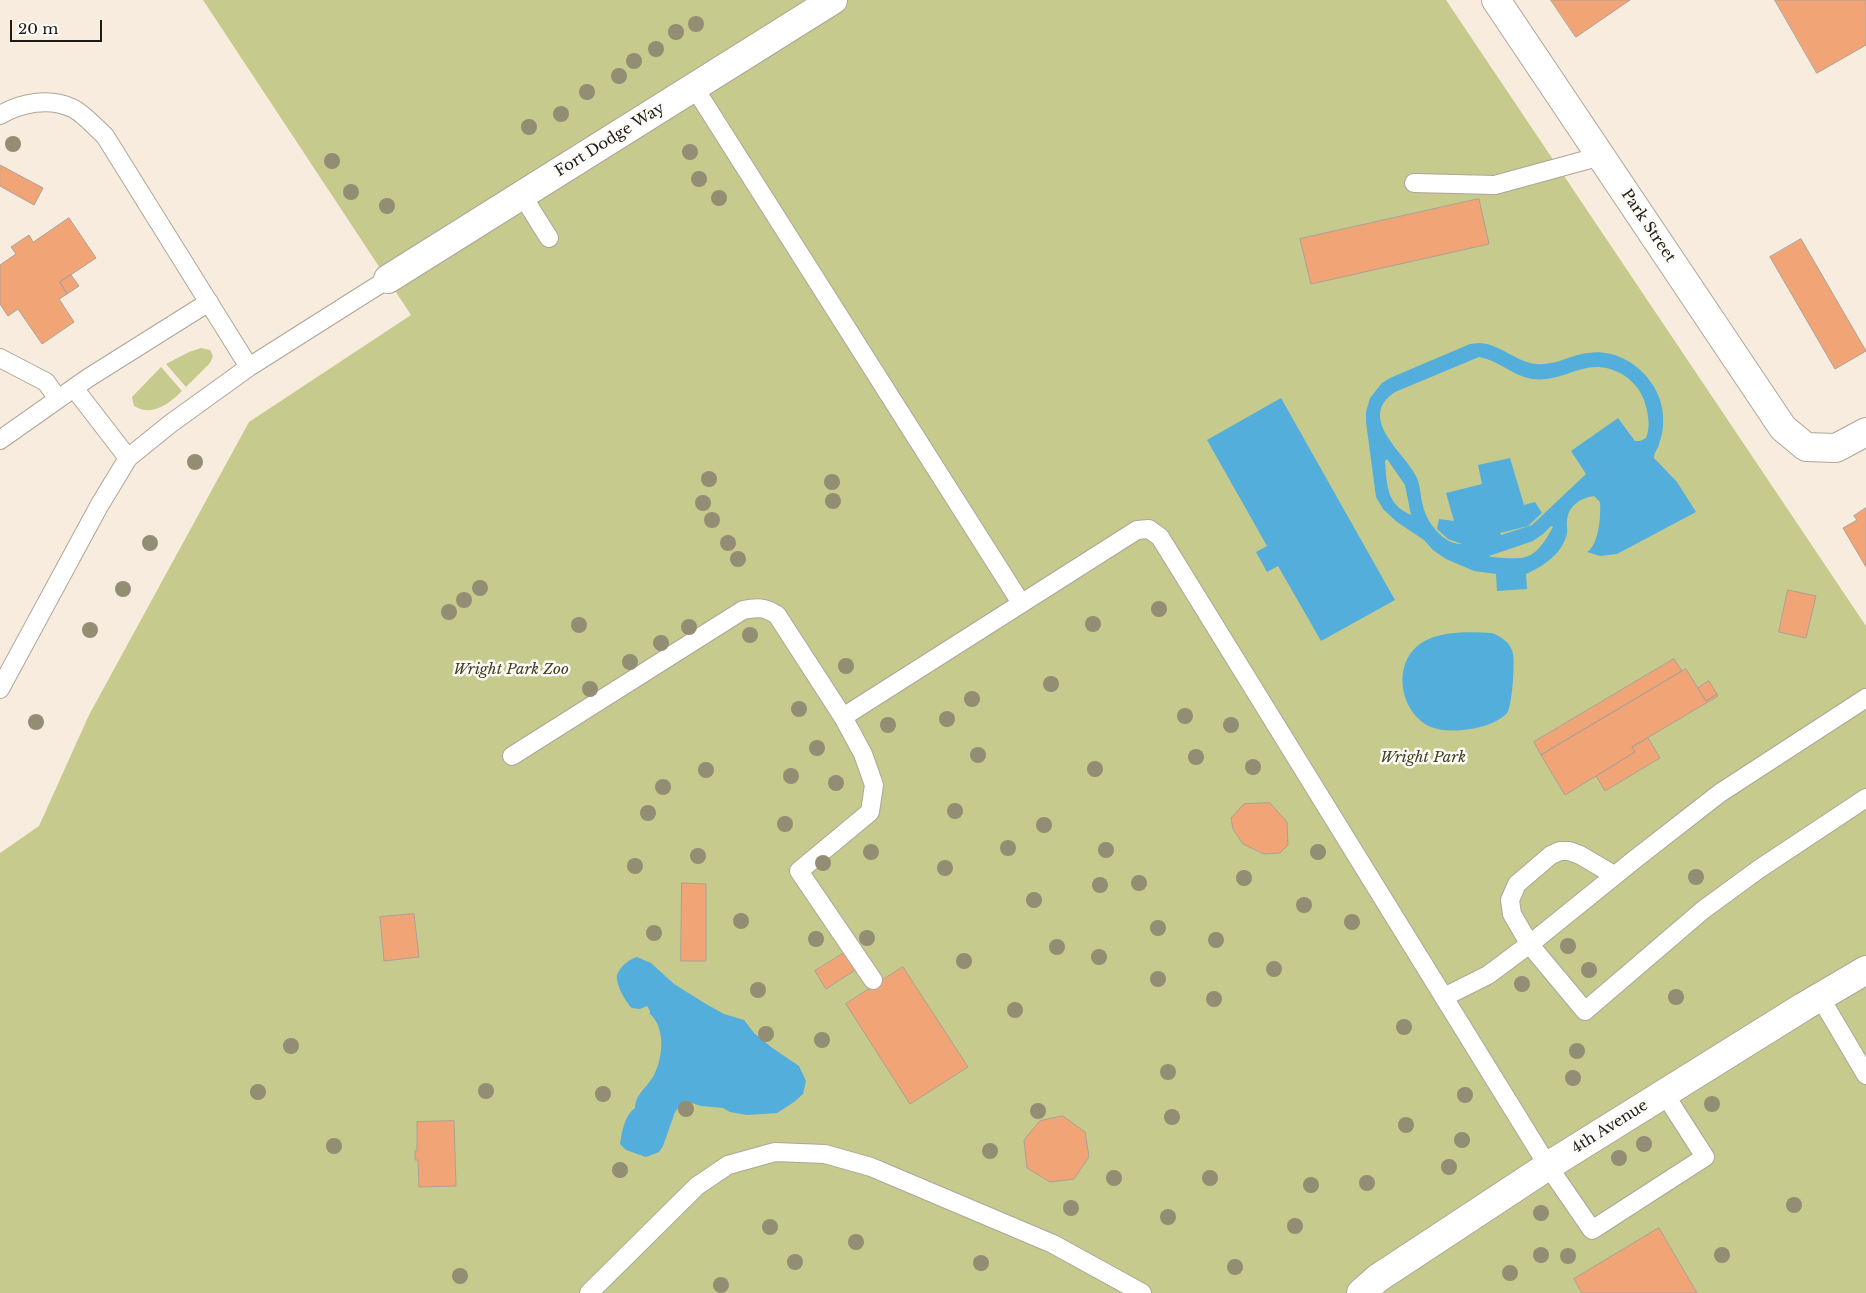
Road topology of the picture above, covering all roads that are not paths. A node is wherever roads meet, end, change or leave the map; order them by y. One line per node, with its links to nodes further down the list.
1 (833, 0): 3 (street, Fort Dodge Way)
2 (1496, 0): 5 (street, Park Street)
3 (694, 87): 7 (street, Fort Dodge Way); 18 (lane)
4 (0, 116): 10 (lane)
5 (1601, 156): 6 (lane); 15 (street, Park Street)
6 (1414, 183)
7 (522, 195): 8 (lane); 9 (street, Fort Dodge Way)
8 (549, 238)
9 (388, 279): 12 (lane)
10 (209, 302): 12 (lane); 13 (lane)
11 (0, 358): 14 (lane)
12 (249, 367): 17 (lane)
13 (74, 388): 14 (lane); 17 (lane)
14 (58, 400): 16 (lane)
15 (1866, 432)
16 (0, 440)
17 (128, 458): 19 (lane)
18 (1021, 603): 21 (lane); 28 (lane)
19 (0, 689)
20 (1866, 698): 24 (lane)
21 (843, 717): 22 (lane); 27 (lane)
22 (512, 756)
23 (1866, 798): 25 (lane)
24 (1614, 875): 25 (lane); 25 (lane)
25 (1530, 945): 28 (lane)
26 (1866, 970): 29 (street, 4th Avenue)
27 (873, 980)
28 (1444, 997): 32 (lane)
29 (1820, 998): 30 (lane); 31 (street, 4th Avenue)
30 (1866, 1075)
31 (1664, 1093): 32 (street, 4th Avenue); 32 (lane)
32 (1548, 1166): 35 (street, 4th Avenue)
33 (589, 1293): 34 (lane)
34 (1142, 1293)
35 (1361, 1293)

